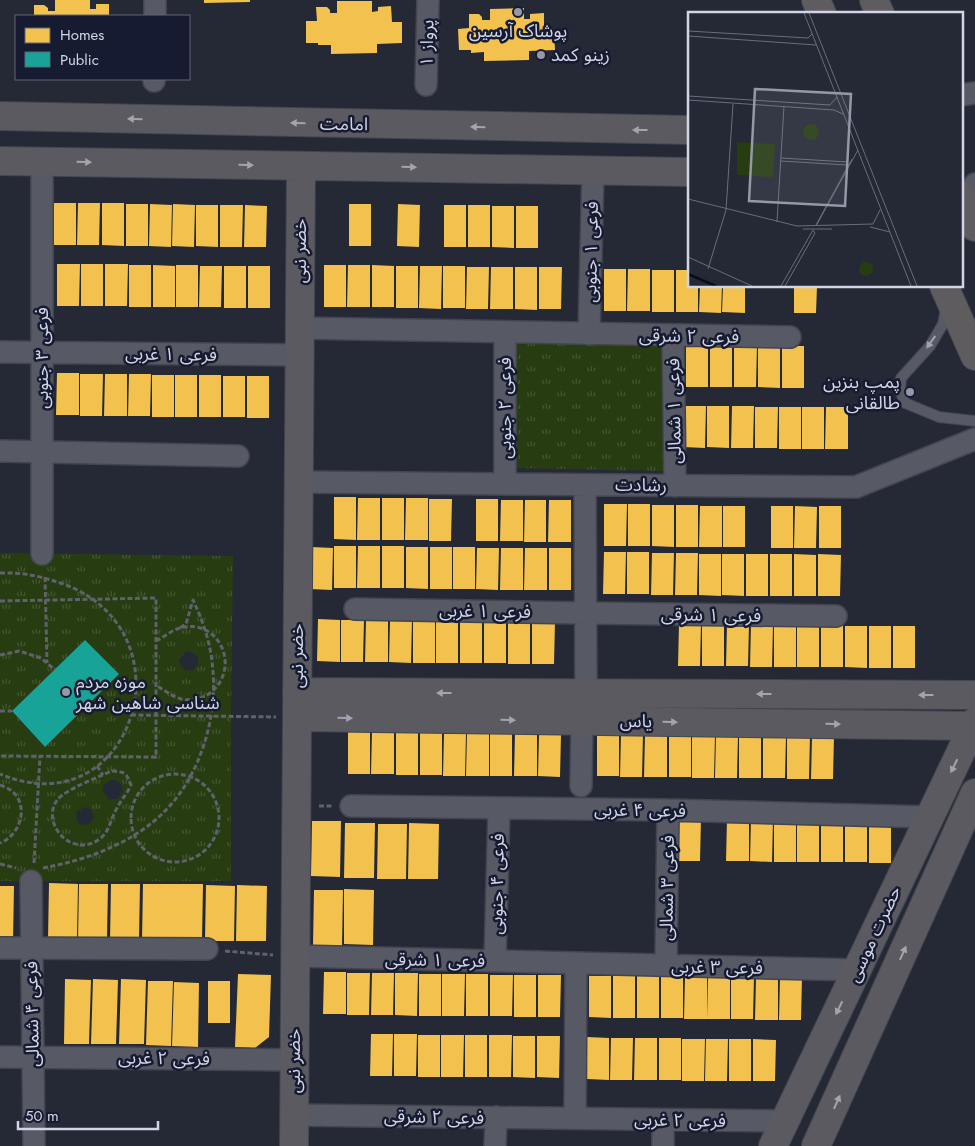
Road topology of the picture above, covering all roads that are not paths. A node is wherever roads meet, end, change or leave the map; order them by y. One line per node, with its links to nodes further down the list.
1 (155, 0): 7 (street)
2 (428, 0): 8 (street, پرواز ۱)
3 (816, 0): 5 (main road)
4 (874, 0): 6 (main road)
5 (821, 12)
6 (879, 12)
7 (155, 15)
8 (426, 85)
9 (975, 93): 10 (street)
10 (962, 95)
11 (0, 116): 12 (street, امامت, one-way to 11)
12 (688, 130)
13 (0, 161): 14 (street)
14 (42, 162): 15 (street, one-way to 15); 25 (street, فرعی ۳ جنوبی)
15 (301, 166): 16 (street, one-way to 16); 19 (street, خضر نبی)
16 (592, 170): 17 (street); 21 (street, فرعی ۱ جنوبی)
17 (688, 172)
18 (946, 292): 27 (main road); 28 (lane, one-way to 28)
19 (299, 328): 20 (street, فرعی ۲ شرقی); 26 (street, خضر نبی)
20 (505, 333): 21 (street, فرعی ۲ شرقی); 34 (street, فرعی ۲ جنوبی)
21 (588, 334): 22 (street, فرعی ۲ شرقی)
22 (673, 336): 23 (street, فرعی ۲ شرقی); 36 (street, فرعی ۱ شمالی)
23 (790, 338)
24 (0, 352): 25 (street)
25 (42, 353): 26 (street, فرعی ۱ غربی); 31 (street, فرعی ۳ جنوبی)
26 (299, 355): 33 (street, خضر نبی)
27 (975, 356)
28 (975, 421)
29 (975, 439): 36 (street, رشادت)
30 (0, 451): 31 (street)
31 (42, 452): 32 (street); 37 (street, فرعی ۳ جنوبی)
32 (238, 456)
33 (298, 482): 34 (street, رشادت); 43 (street, خضر نبی)
34 (505, 484): 35 (street, رشادت)
35 (585, 485): 36 (street, رشادت); 39 (street)
36 (675, 486)
37 (42, 554)
38 (355, 609): 39 (street, فرعی ۱ غربی)
39 (586, 613): 40 (street, فرعی ۱ شرقی); 41 (street)
40 (836, 616)
41 (586, 694): 42 (street, یاس, one-way to 41); 43 (street, یاس, one-way to 43)
42 (975, 695)
43 (297, 704): 44 (street, یاس, one-way to 44); 56 (street, خضر نبی)
44 (582, 721): 45 (street, یاس, one-way to 45); 46 (street)
45 (974, 724): 51 (street, حضرت موسی, one-way to 51)
46 (581, 786)
47 (975, 792): 74 (street, حضرت موسی, one-way to 47)
48 (351, 806): 49 (street, فرعی ۴ غربی)
49 (499, 808): 50 (street, فرعی ۴ غربی); 57 (street, فرعی ۴ جنوبی)
50 (668, 810): 51 (street, فرعی ۴ غربی); 59 (street, فرعی ۳ شمالی)
51 (929, 817): 60 (street, حضرت موسی)
52 (35, 873): 54 (street, فرعی ۴ شمالی)
53 (0, 948): 54 (street)
54 (31, 949): 55 (street); 62 (street, فرعی ۴ شمالی)
55 (207, 949)
56 (295, 956): 57 (street, فرعی ۱ شرقی); 63 (street, خضر نبی)
57 (495, 961): 58 (street, فرعی ۱ شرقی)
58 (576, 963): 59 (street, فرعی ۳ غربی); 66 (street)
59 (666, 965): 60 (street, فرعی ۳ غربی)
60 (857, 970): 68 (street, حضرت موسی, one-way to 68)
61 (0, 1057): 62 (street)
62 (33, 1057): 63 (street, فرعی ۲ غربی); 69 (street, فرعی ۴ شمالی)
63 (294, 1060): 64 (street, خضر نبی)
64 (294, 1115): 65 (street, فرعی ۲ شرقی); 70 (street, خضر نبی)
65 (496, 1118): 66 (street, فرعی ۲ شرقی); 71 (street)
66 (575, 1118): 67 (street, فرعی ۲ غربی)
67 (663, 1120): 68 (street, فرعی ۲ غربی); 72 (street)
68 (785, 1121): 73 (street, حضرت موسی)
69 (34, 1146)
70 (294, 1146)
71 (496, 1146)
72 (663, 1146)
73 (773, 1146)
74 (816, 1146)

